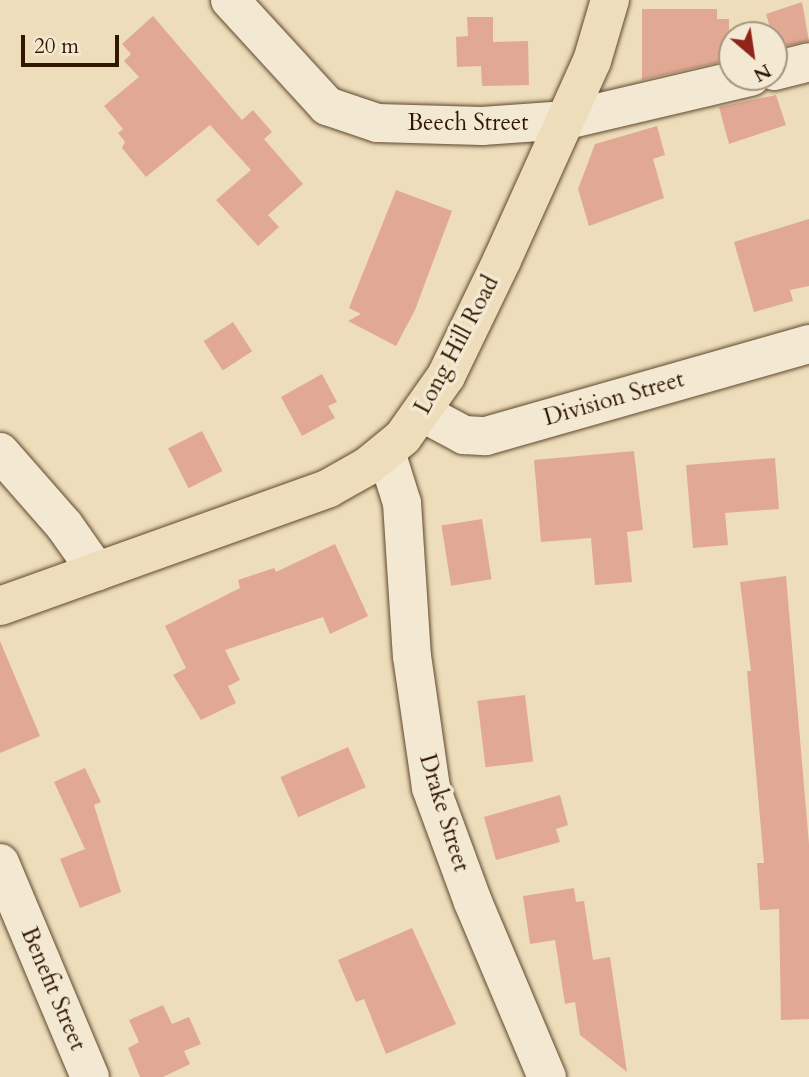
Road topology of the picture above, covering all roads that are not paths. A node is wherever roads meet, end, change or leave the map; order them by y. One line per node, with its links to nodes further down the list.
1 (230, 0): 6 (street, Beech Street)
2 (610, 0): 6 (main road, Long Hill Road)
3 (809, 62): 4 (street)
4 (788, 67)
5 (718, 85): 6 (street, Beech Street)
6 (567, 120): 8 (main road, Long Hill Road)
7 (809, 344): 8 (street, Division Street)
8 (423, 413): 10 (main road, Long Hill Road)
9 (0, 452): 11 (street)
10 (386, 452): 11 (main road, Long Hill Road); 15 (street, Drake Street)
11 (96, 572): 12 (main road, Long Hill Road)
12 (0, 606)
13 (0, 863): 14 (street, Benefit Street)
14 (90, 1077)
15 (547, 1077)

